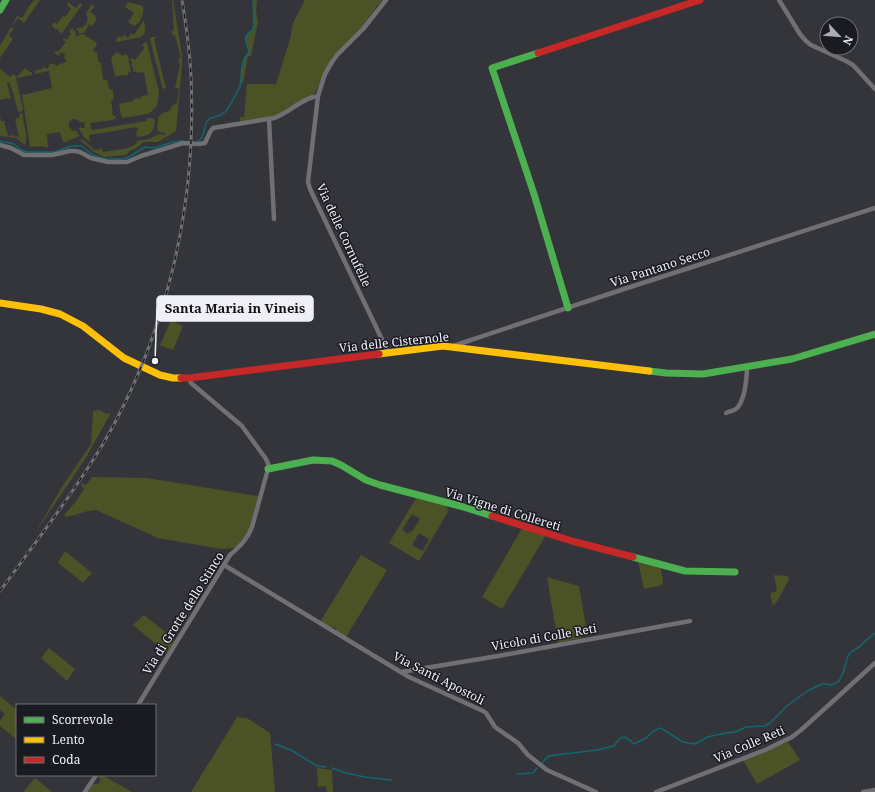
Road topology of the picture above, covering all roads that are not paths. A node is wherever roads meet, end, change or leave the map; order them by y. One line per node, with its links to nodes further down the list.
1 (6, 0): 5 (main road)
2 (386, 0): 7 (street, Via delle Cornufelle)
3 (700, 0): 13 (main road)
4 (779, 0): 6 (street)
5 (0, 10)
6 (875, 89)
7 (318, 96): 8 (street); 16 (street, Via delle Cornufelle)
8 (269, 120): 9 (street); 11 (street)
9 (0, 145)
10 (875, 208): 13 (street, Via Pantano Secco)
11 (274, 219)
12 (0, 303): 18 (main road, Via delle Cisternole)
13 (568, 308): 15 (street, Via Pantano Secco)
14 (875, 334): 17 (main road, Via delle Cisternole)
15 (452, 346): 16 (main road, Via delle Cisternole); 17 (main road, Via delle Cisternole)
16 (388, 352): 18 (main road, Via delle Cisternole)
17 (747, 367): 19 (street)
18 (189, 378): 20 (street)
19 (726, 413)
20 (268, 469): 21 (street, Via di Grotte dello Stinco); 22 (main road, Via Vigne di Collereti)
21 (224, 565): 25 (street, Via Santi Apostoli); 26 (street, Via di Grotte dello Stinco)
22 (735, 572)
23 (690, 621): 25 (street, Vicolo di Colle Reti)
24 (875, 663): 31 (street, Via Colle Reti)
25 (401, 672): 30 (street, Via Santi Apostoli)
26 (139, 704)
27 (95, 776): 29 (street)
28 (875, 790): 32 (street)
29 (85, 792)
30 (596, 792)
31 (656, 792)
32 (863, 792)

